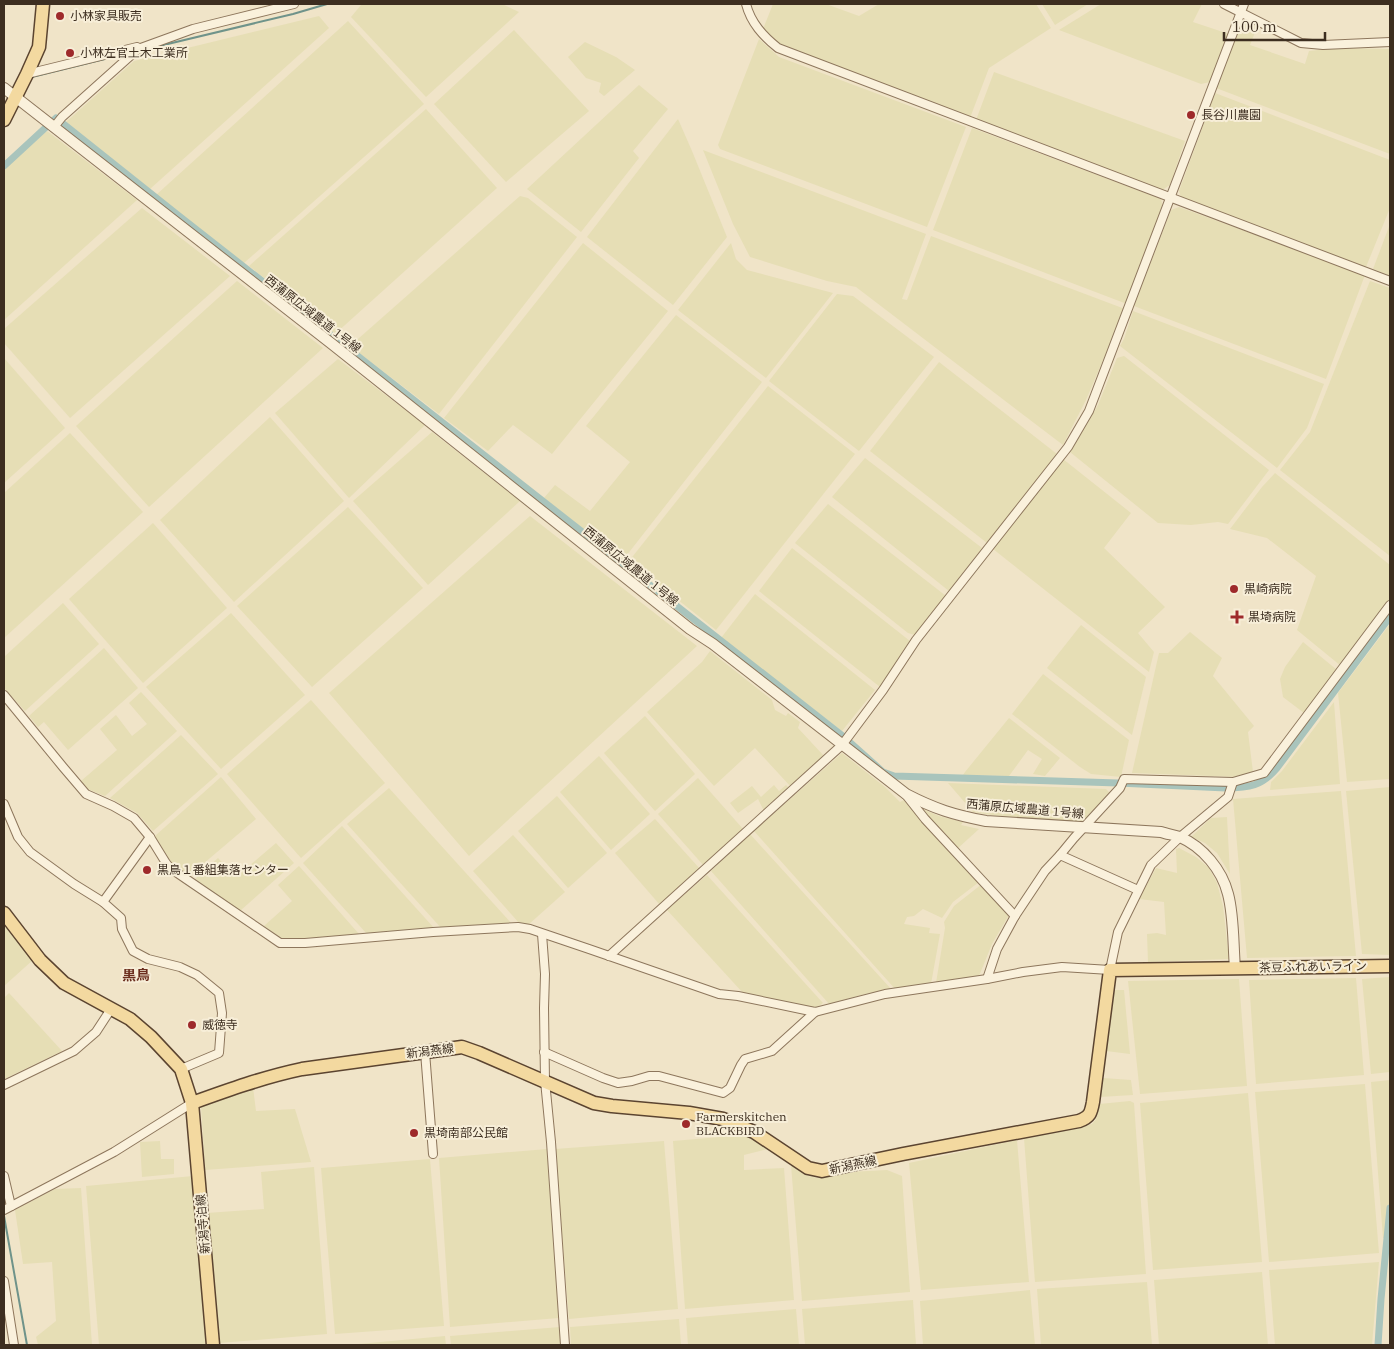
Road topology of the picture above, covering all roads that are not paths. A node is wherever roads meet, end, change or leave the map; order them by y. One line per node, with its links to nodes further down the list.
1 (44, 4): 9 (main road)
2 (294, 4): 8 (street)
3 (746, 4): 13 (street)
4 (1224, 4): 6 (street)
5 (1244, 4): 6 (street)
6 (1240, 12): 7 (street); 13 (street)
7 (1390, 42)
8 (150, 44): 9 (street); 12 (street)
9 (27, 75): 10 (main road)
10 (11, 93): 11 (main road); 12 (street, 西蒲原広域農道 1号線)
11 (4, 120)
12 (54, 127): 17 (street, 西蒲原広域農道 1号線)
13 (1171, 197): 14 (street); 17 (street)
14 (1390, 281)
15 (1390, 605): 18 (street)
16 (4, 695): 22 (street)
17 (842, 745): 19 (street, 西蒲原広域農道 1号線); 30 (street)
18 (1232, 782): 21 (street); 23 (street)
19 (906, 794): 21 (street, 西蒲原広域農道 1号線); 28 (street)
20 (4, 804): 26 (street)
21 (1084, 828): 23 (street, 西蒲原広域農道 1号線); 24 (street)
22 (150, 837): 26 (street); 29 (street)
23 (1180, 837): 25 (street); 32 (street, 西蒲原広域農道 1号線)
24 (1060, 855): 25 (street); 28 (street)
25 (1138, 890): 33 (street)
26 (103, 902): 39 (street)
27 (4, 913): 35 (main road)
28 (1015, 916): 34 (street)
29 (542, 934): 30 (street); 38 (street)
30 (609, 956): 36 (street)
31 (1390, 966): 32 (main road, 茶豆ふれあいライン)
32 (1235, 968): 33 (main road)
33 (1110, 970): 34 (street); 40 (main road, 新潟燕線)
34 (986, 979): 36 (street)
35 (111, 1009): 39 (main road); 41 (street)
36 (815, 1012): 38 (street)
37 (425, 1052): 40 (main road, 新潟燕線); 42 (main road, 新潟燕線); 43 (street)
38 (544, 1052): 40 (street)
39 (180, 1069): 42 (main road, 新潟寺泊線)
40 (545, 1081): 49 (street)
41 (4, 1085)
42 (192, 1103): 45 (street); 48 (main road, 新潟寺泊線)
43 (433, 1154)
44 (4, 1176): 45 (street)
45 (7, 1208)
46 (4, 1281): 47 (street)
47 (14, 1345)
48 (213, 1345)
49 (565, 1345)

